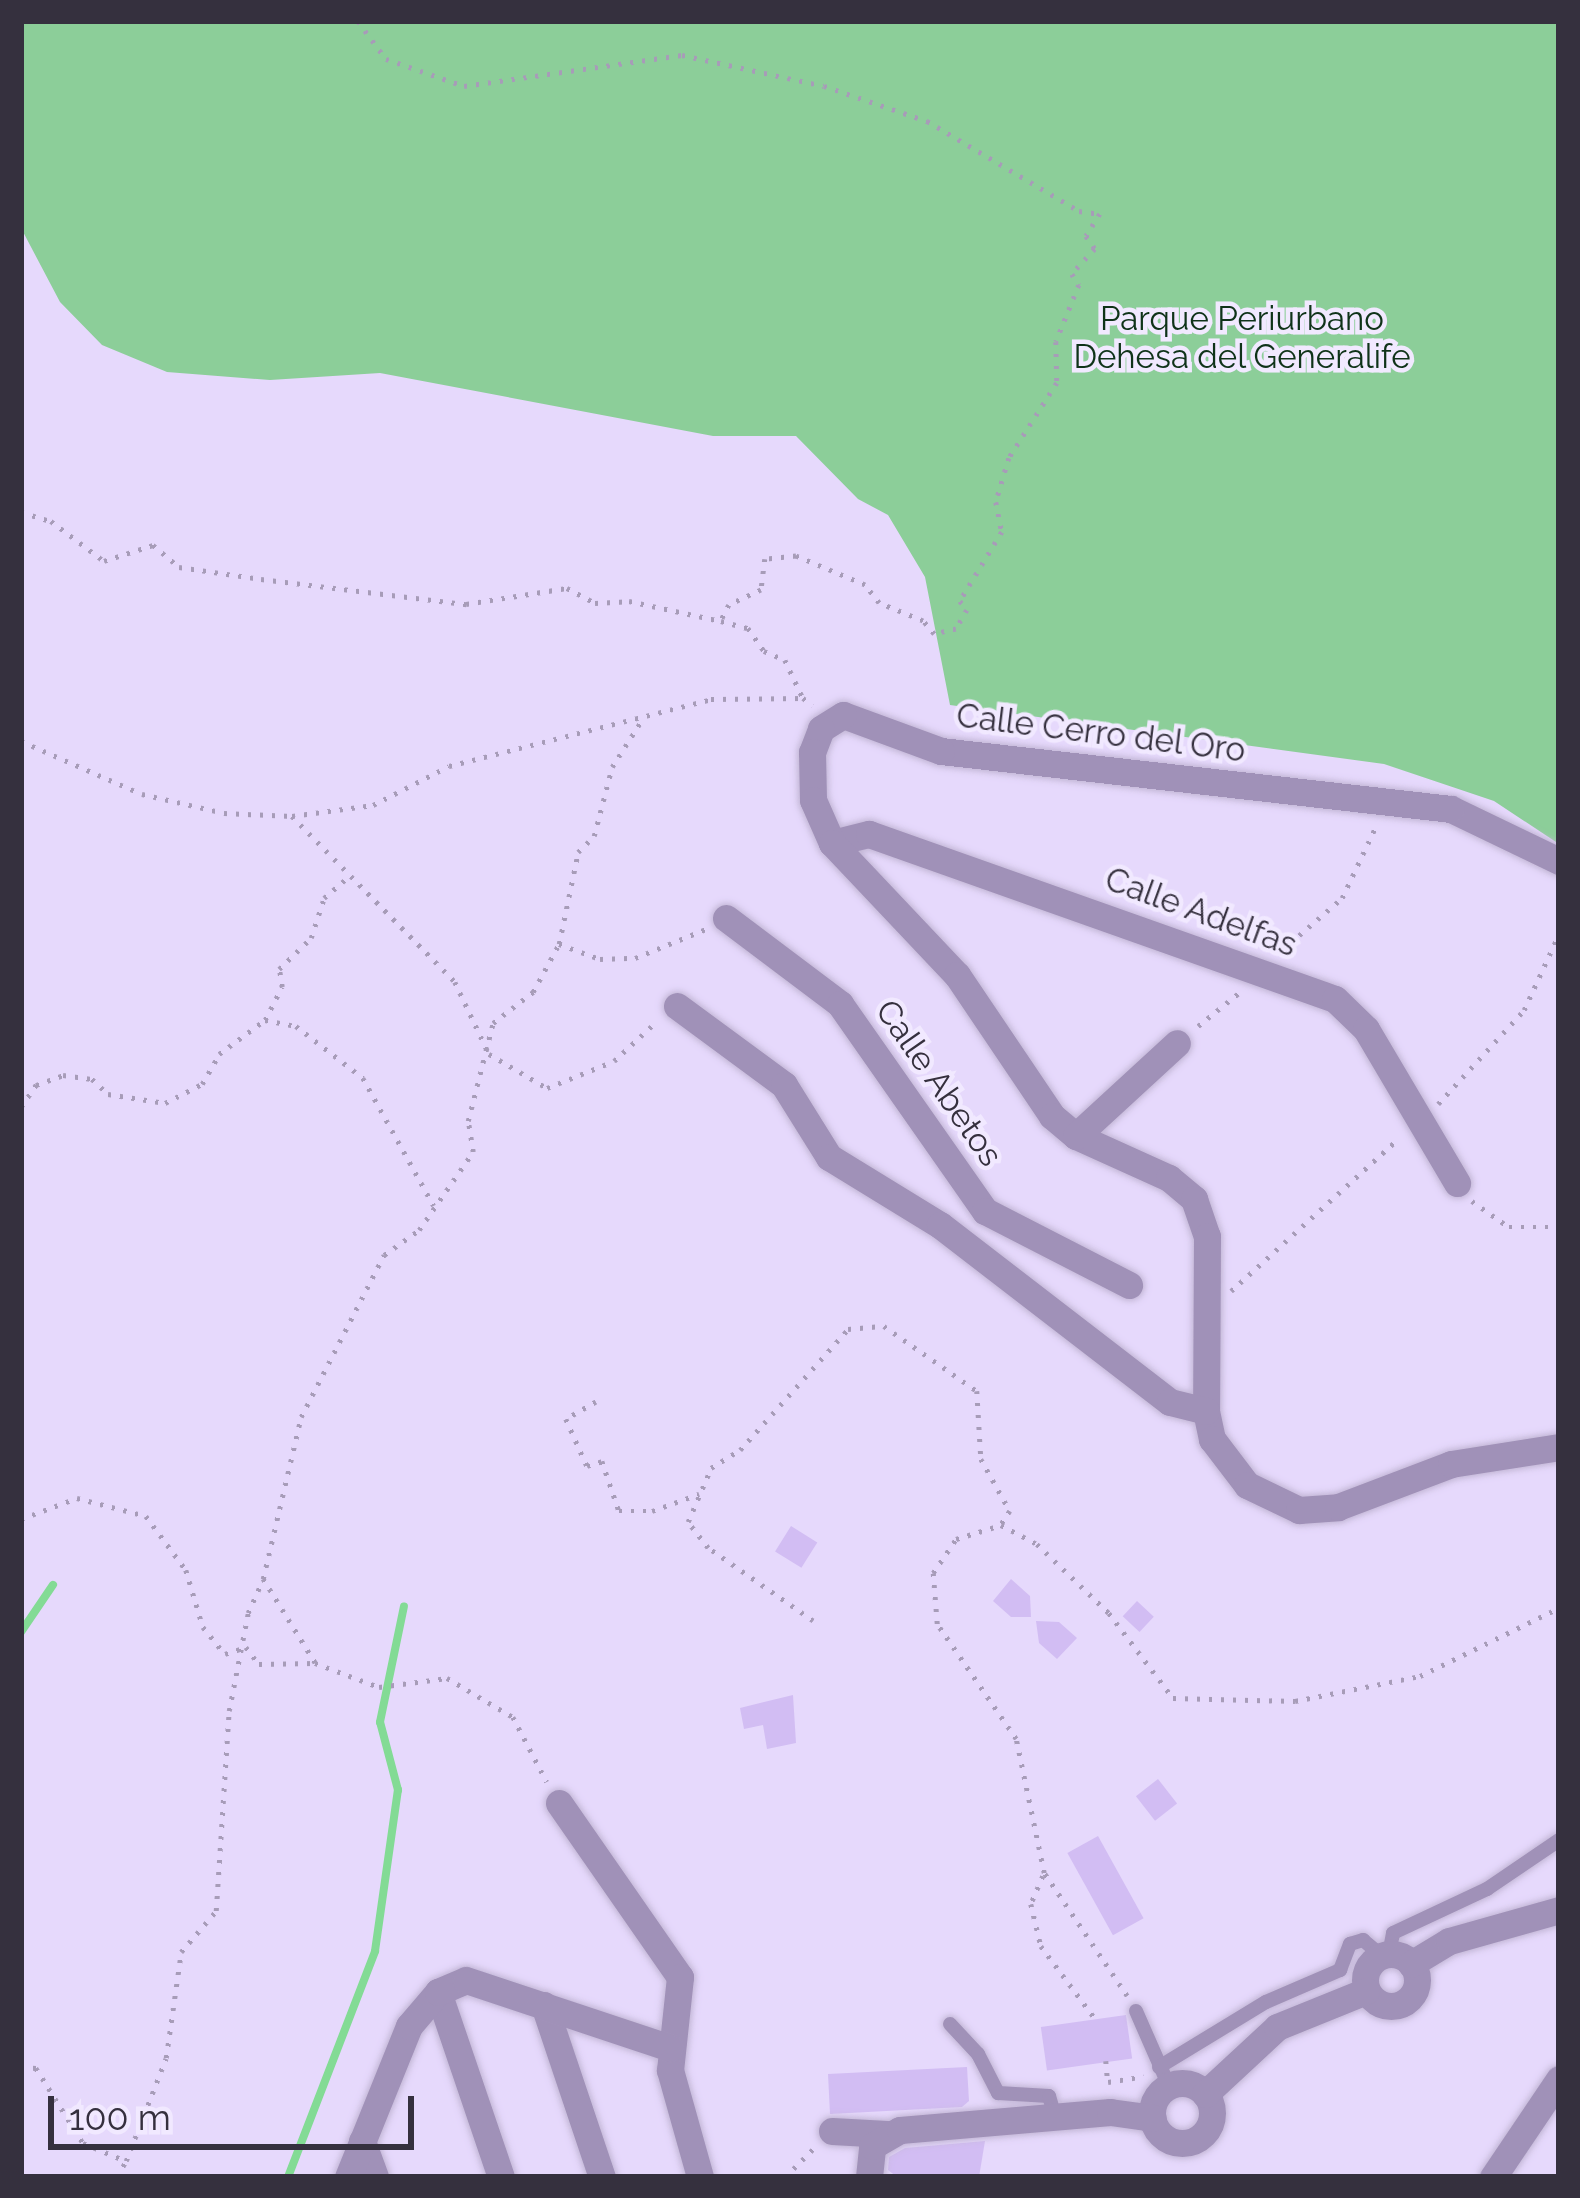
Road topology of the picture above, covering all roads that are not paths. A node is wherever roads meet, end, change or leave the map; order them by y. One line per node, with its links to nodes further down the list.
1 (832, 843): 2 (street, Calle Cerro del Oro); 6 (street); 7 (street, Calle Adelfas)
2 (1559, 861)
3 (726, 918): 8 (street, Calle Abetos)
4 (677, 1006): 9 (street)
5 (1177, 1043): 6 (street)
6 (1076, 1136): 11 (street)
7 (1457, 1183)
8 (1041, 1238): 9 (street); 10 (street, Calle Abetos)
9 (1018, 1282): 11 (street)
10 (1129, 1285)
11 (1206, 1411): 12 (street)
12 (1559, 1447)
13 (559, 1803): 22 (street)
14 (1559, 1840): 16 (lane)
15 (1559, 1910): 16 (street)
16 (1394, 1958): 17 (street); 17 (street); 23 (lane)
17 (1366, 1990): 25 (street)
18 (438, 1992): 19 (street); 32 (street); 35 (street)
19 (544, 2005): 22 (street); 36 (street)
20 (1136, 2011): 23 (lane)
21 (950, 2024): 29 (lane)
22 (670, 2048): 37 (street)
23 (1164, 2076): 25 (street); 28 (street)
24 (1559, 2079): 27 (street)
25 (1205, 2093): 28 (street)
26 (1559, 2099): 27 (street)
27 (1530, 2115): 39 (street)
28 (1153, 2118): 29 (street)
29 (1056, 2122): 31 (street)
30 (832, 2132): 31 (street)
31 (887, 2134): 38 (street)
32 (362, 2141): 33 (street); 34 (street)
33 (348, 2177)
34 (375, 2177)
35 (501, 2177)
36 (602, 2177)
37 (700, 2177)
38 (869, 2177)
39 (1493, 2177)

